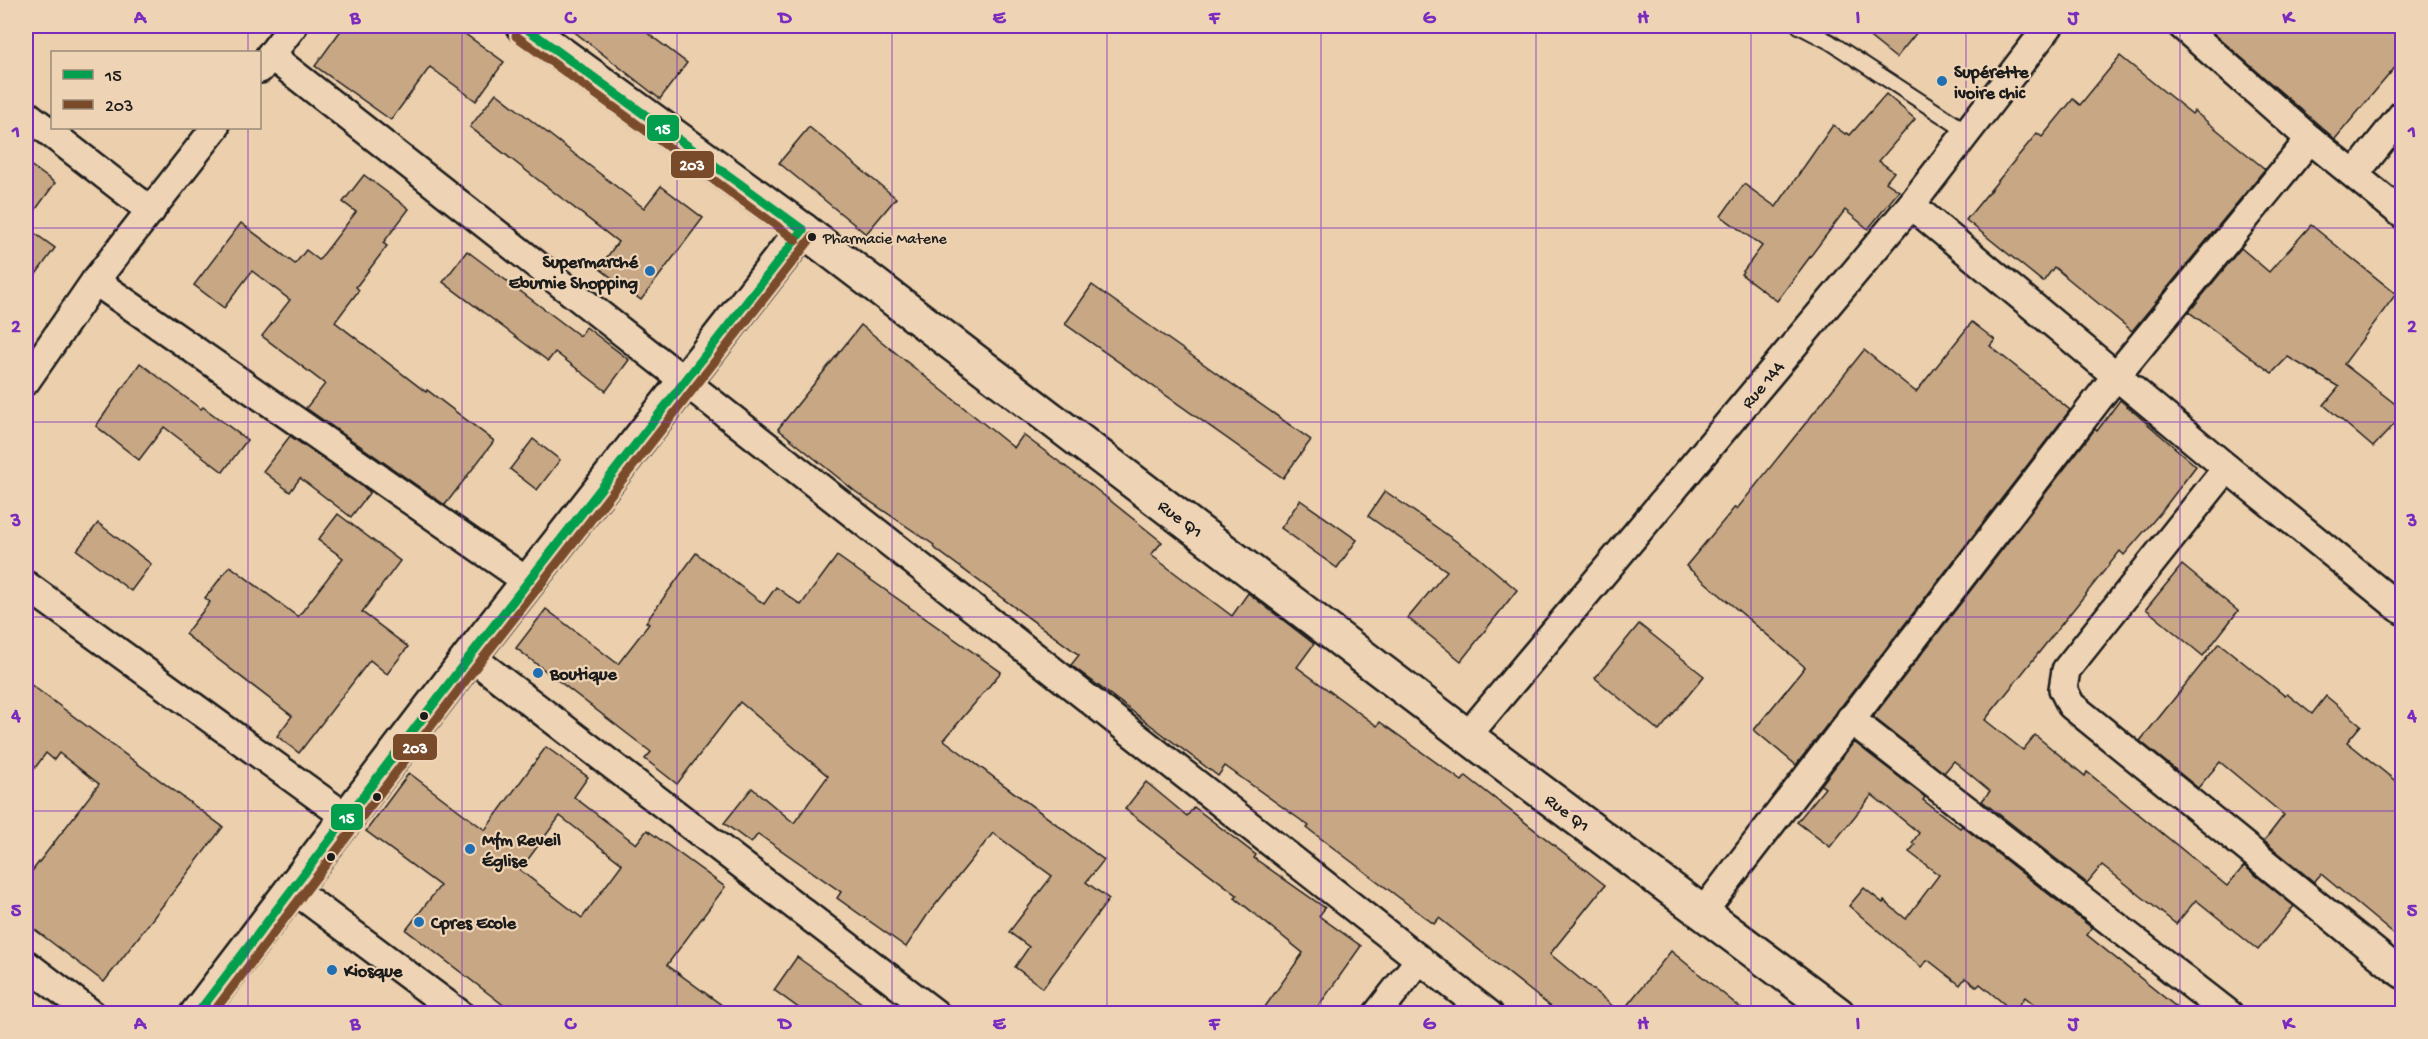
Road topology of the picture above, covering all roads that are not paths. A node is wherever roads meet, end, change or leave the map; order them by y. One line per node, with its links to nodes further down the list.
1 (293, 26): 6 (street)
2 (523, 26): 16 (street, Rue Q1)
3 (1799, 26): 10 (lane)
4 (2049, 26): 10 (street, Rue 144)
5 (2182, 26): 11 (street)
6 (265, 62): 20 (street)
7 (26, 114): 14 (street)
8 (2403, 115): 12 (street)
9 (214, 129): 14 (street)
10 (1966, 131): 13 (street, Rue 144)
11 (2310, 139): 12 (street); 18 (street)
12 (2355, 174): 15 (street)
13 (1911, 205): 18 (street); 27 (street, Rue 144)
14 (151, 211): 17 (street)
15 (2403, 214)
16 (803, 230): 20 (street); 27 (street, Rue Q1)
17 (95, 281): 19 (street); 22 (street)
18 (2116, 376): 21 (street); 26 (street)
19 (26, 381)
20 (684, 381): 22 (street); 31 (street)
21 (2227, 468): 24 (street); 33 (street)
22 (528, 582): 25 (street)
23 (26, 585): 28 (street)
24 (2403, 610)
25 (470, 656): 28 (street); 37 (street)
26 (1850, 719): 30 (street); 41 (street)
27 (1467, 736): 30 (street, Rue Q1)
28 (346, 817): 29 (street)
29 (293, 889): 35 (street); 36 (street)
30 (1702, 912): 40 (street, Rue Q1)
31 (1420, 959): 38 (street); 39 (street)
32 (26, 964): 34 (street)
33 (2403, 974)
34 (92, 1014)
35 (197, 1014)
36 (459, 1014)
37 (936, 1014)
38 (1377, 1014)
39 (1489, 1014)
40 (1838, 1014)
41 (2229, 1014)

